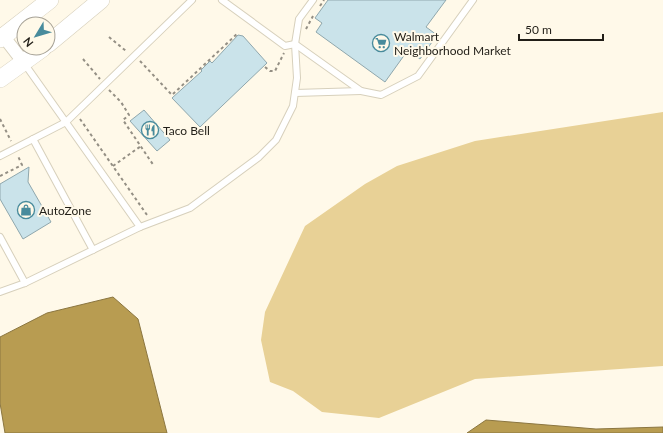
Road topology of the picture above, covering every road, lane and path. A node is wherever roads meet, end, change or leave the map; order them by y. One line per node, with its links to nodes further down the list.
1 (50, 0): 10 (main road)
2 (101, 0): 8 (main road)
3 (192, 0): 14 (lane)
4 (222, 0): 12 (lane)
5 (313, 0): 11 (lane)
6 (473, 0): 20 (lane)
7 (238, 33): 14 (path)
8 (56, 37)
9 (109, 37): 14 (path)
10 (2, 38): 16 (street)
11 (295, 44): 12 (lane); 20 (lane); 21 (lane)
12 (285, 46): 17 (path)
13 (33, 56): 16 (main road)
14 (134, 56): 19 (lane)
15 (82, 59): 19 (path)
16 (24, 63): 18 (main road); 23 (lane)
17 (265, 67)
18 (0, 79)
19 (105, 86): 22 (lane); 25 (path)
20 (361, 91): 21 (lane)
21 (295, 93): 29 (lane)
22 (76, 113): 23 (lane); 27 (path)
23 (66, 122): 24 (lane); 30 (lane)
24 (33, 139): 26 (lane); 32 (lane)
25 (141, 146): 27 (path); 28 (path)
26 (0, 156)
27 (113, 166): 29 (path)
28 (154, 166)
29 (152, 223): 30 (lane)
30 (140, 227): 32 (lane)
31 (0, 237): 33 (lane)
32 (93, 250): 33 (lane)
33 (25, 283): 34 (lane)
34 (0, 292)

